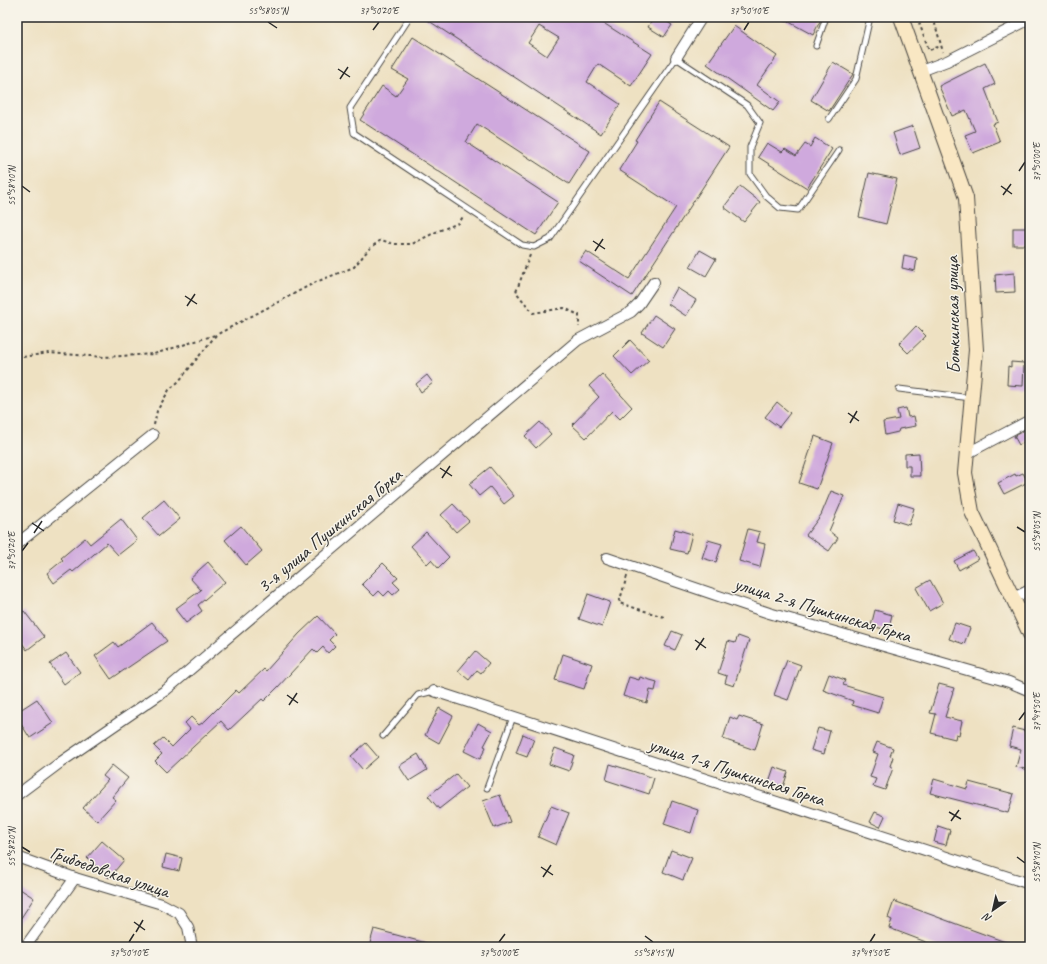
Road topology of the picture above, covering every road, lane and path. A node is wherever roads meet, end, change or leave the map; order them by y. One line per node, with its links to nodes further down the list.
1 (410, 17): 16 (lane)
2 (700, 17): 11 (street)
3 (826, 17): 9 (lane)
4 (870, 17): 14 (lane)
5 (902, 17): 13 (street, Боткинская улица)
6 (917, 17): 10 (path)
7 (933, 17): 10 (path)
8 (1030, 19): 12 (street)
9 (816, 46)
10 (941, 46): 12 (path)
11 (676, 58): 15 (lane); 17 (lane)
12 (946, 61): 13 (street)
13 (921, 71): 23 (street, Боткинская улица)
14 (829, 119)
15 (839, 150)
16 (468, 209): 17 (lane); 19 (path)
17 (534, 246): 20 (path)
18 (654, 282): 20 (street, 3-я улица Пушкинская Горка)
19 (216, 335): 21 (path); 25 (path)
20 (578, 340): 39 (street, 3-я улица Пушкинская Горка)
21 (17, 358)
22 (899, 389): 23 (lane)
23 (971, 398): 26 (street, Боткинская улица)
24 (1030, 420): 26 (street)
25 (153, 435): 27 (street)
26 (966, 454): 31 (street, Боткинская улица)
27 (17, 544)
28 (608, 558): 29 (street, улица 2-я Пушкинская Горка)
29 (630, 566): 32 (path); 35 (street, улица 2-я Пушкинская Горка)
30 (1030, 590): 31 (street)
31 (1013, 598): 33 (street, Боткинская улица)
32 (664, 617)
33 (1030, 634)
34 (434, 691): 36 (street, улица 1-я Пушкинская Горка); 37 (lane)
35 (1030, 692)
36 (513, 717): 38 (lane); 42 (street, улица 1-я Пушкинская Горка)
37 (383, 736)
38 (487, 788)
39 (17, 795)
40 (17, 857): 41 (street, Грибоедовская улица)
41 (75, 878): 43 (street); 44 (street, Грибоедовская улица)
42 (1030, 884)
43 (25, 947)
44 (192, 947)

